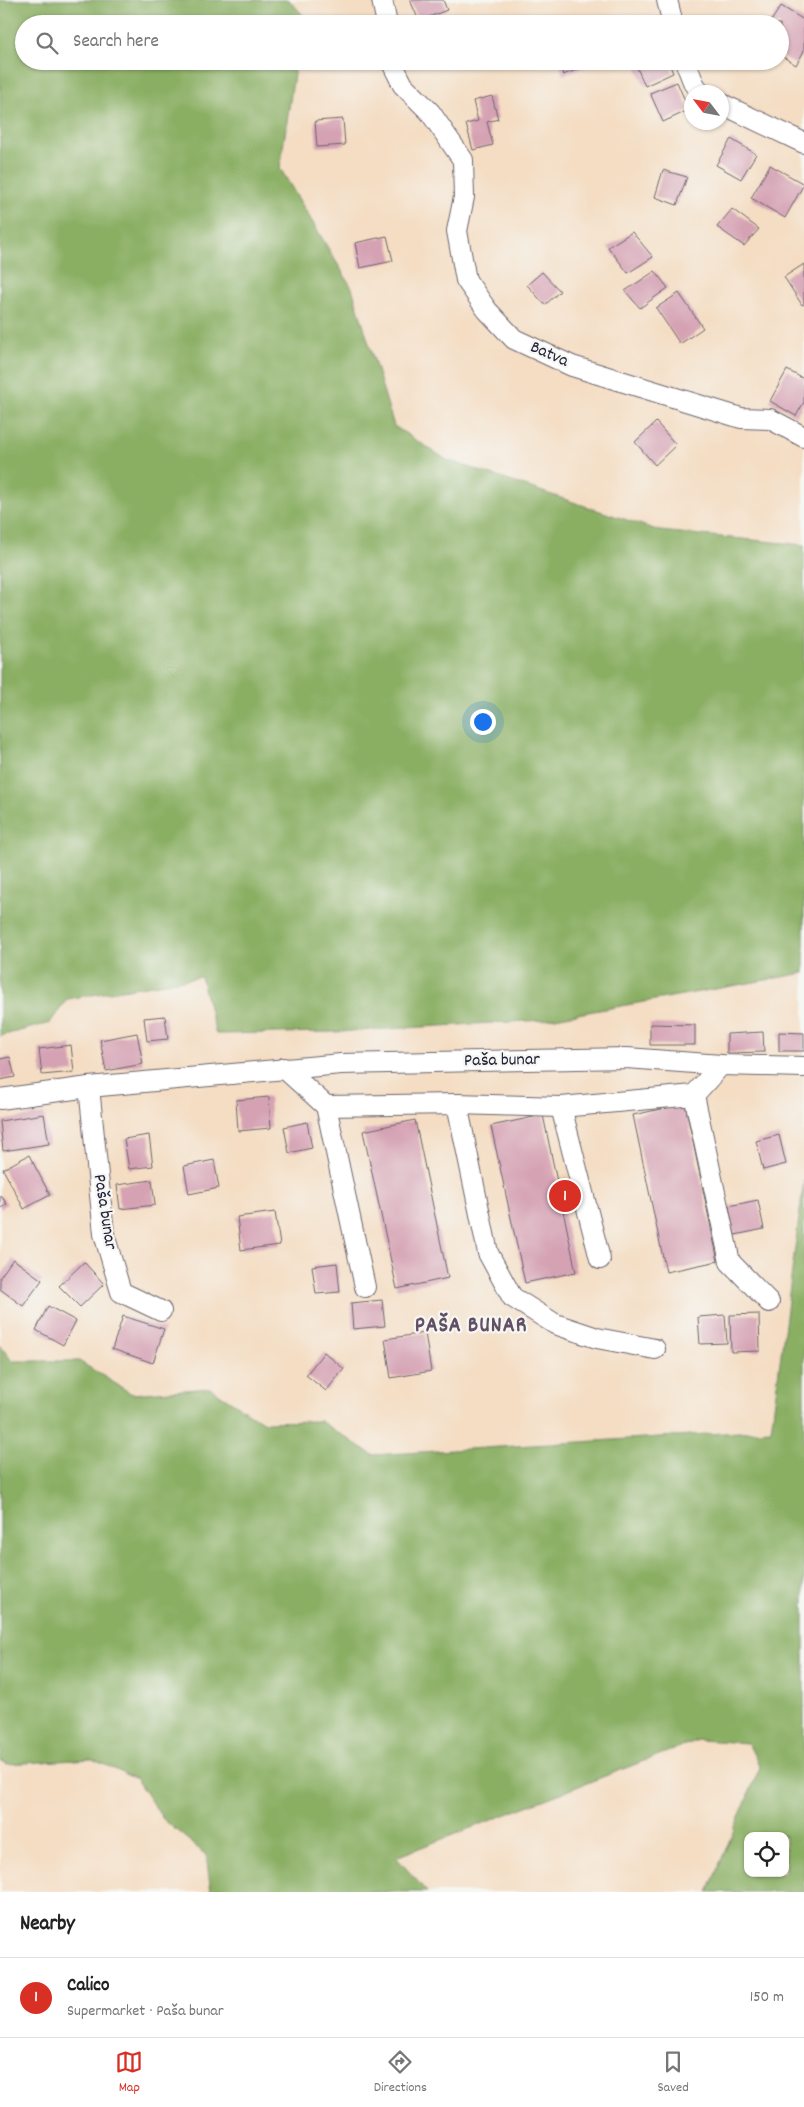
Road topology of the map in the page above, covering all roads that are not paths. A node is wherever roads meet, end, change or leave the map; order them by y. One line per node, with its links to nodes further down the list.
1 (382, 0): 3 (street)
2 (667, 0): 4 (street)
3 (385, 15)
4 (671, 15)
5 (396, 70): 10 (street, Batva)
6 (688, 70): 7 (street)
7 (695, 85)
8 (729, 107): 9 (street)
9 (804, 142)
10 (804, 437)
11 (721, 1065): 12 (street, Paša bunar); 13 (street, Paša bunar); 15 (street)
12 (804, 1067)
13 (284, 1068): 14 (street, Paša bunar); 18 (street)
14 (89, 1087): 16 (street, Paša bunar); 23 (street, Paša bunar)
15 (694, 1094): 19 (street); 22 (street)
16 (0, 1099)
17 (457, 1104): 18 (street); 19 (street); 24 (street)
18 (326, 1106): 21 (street)
19 (561, 1107): 20 (street)
20 (600, 1259)
21 (365, 1287)
22 (769, 1302)
23 (161, 1311)
24 (655, 1349)

